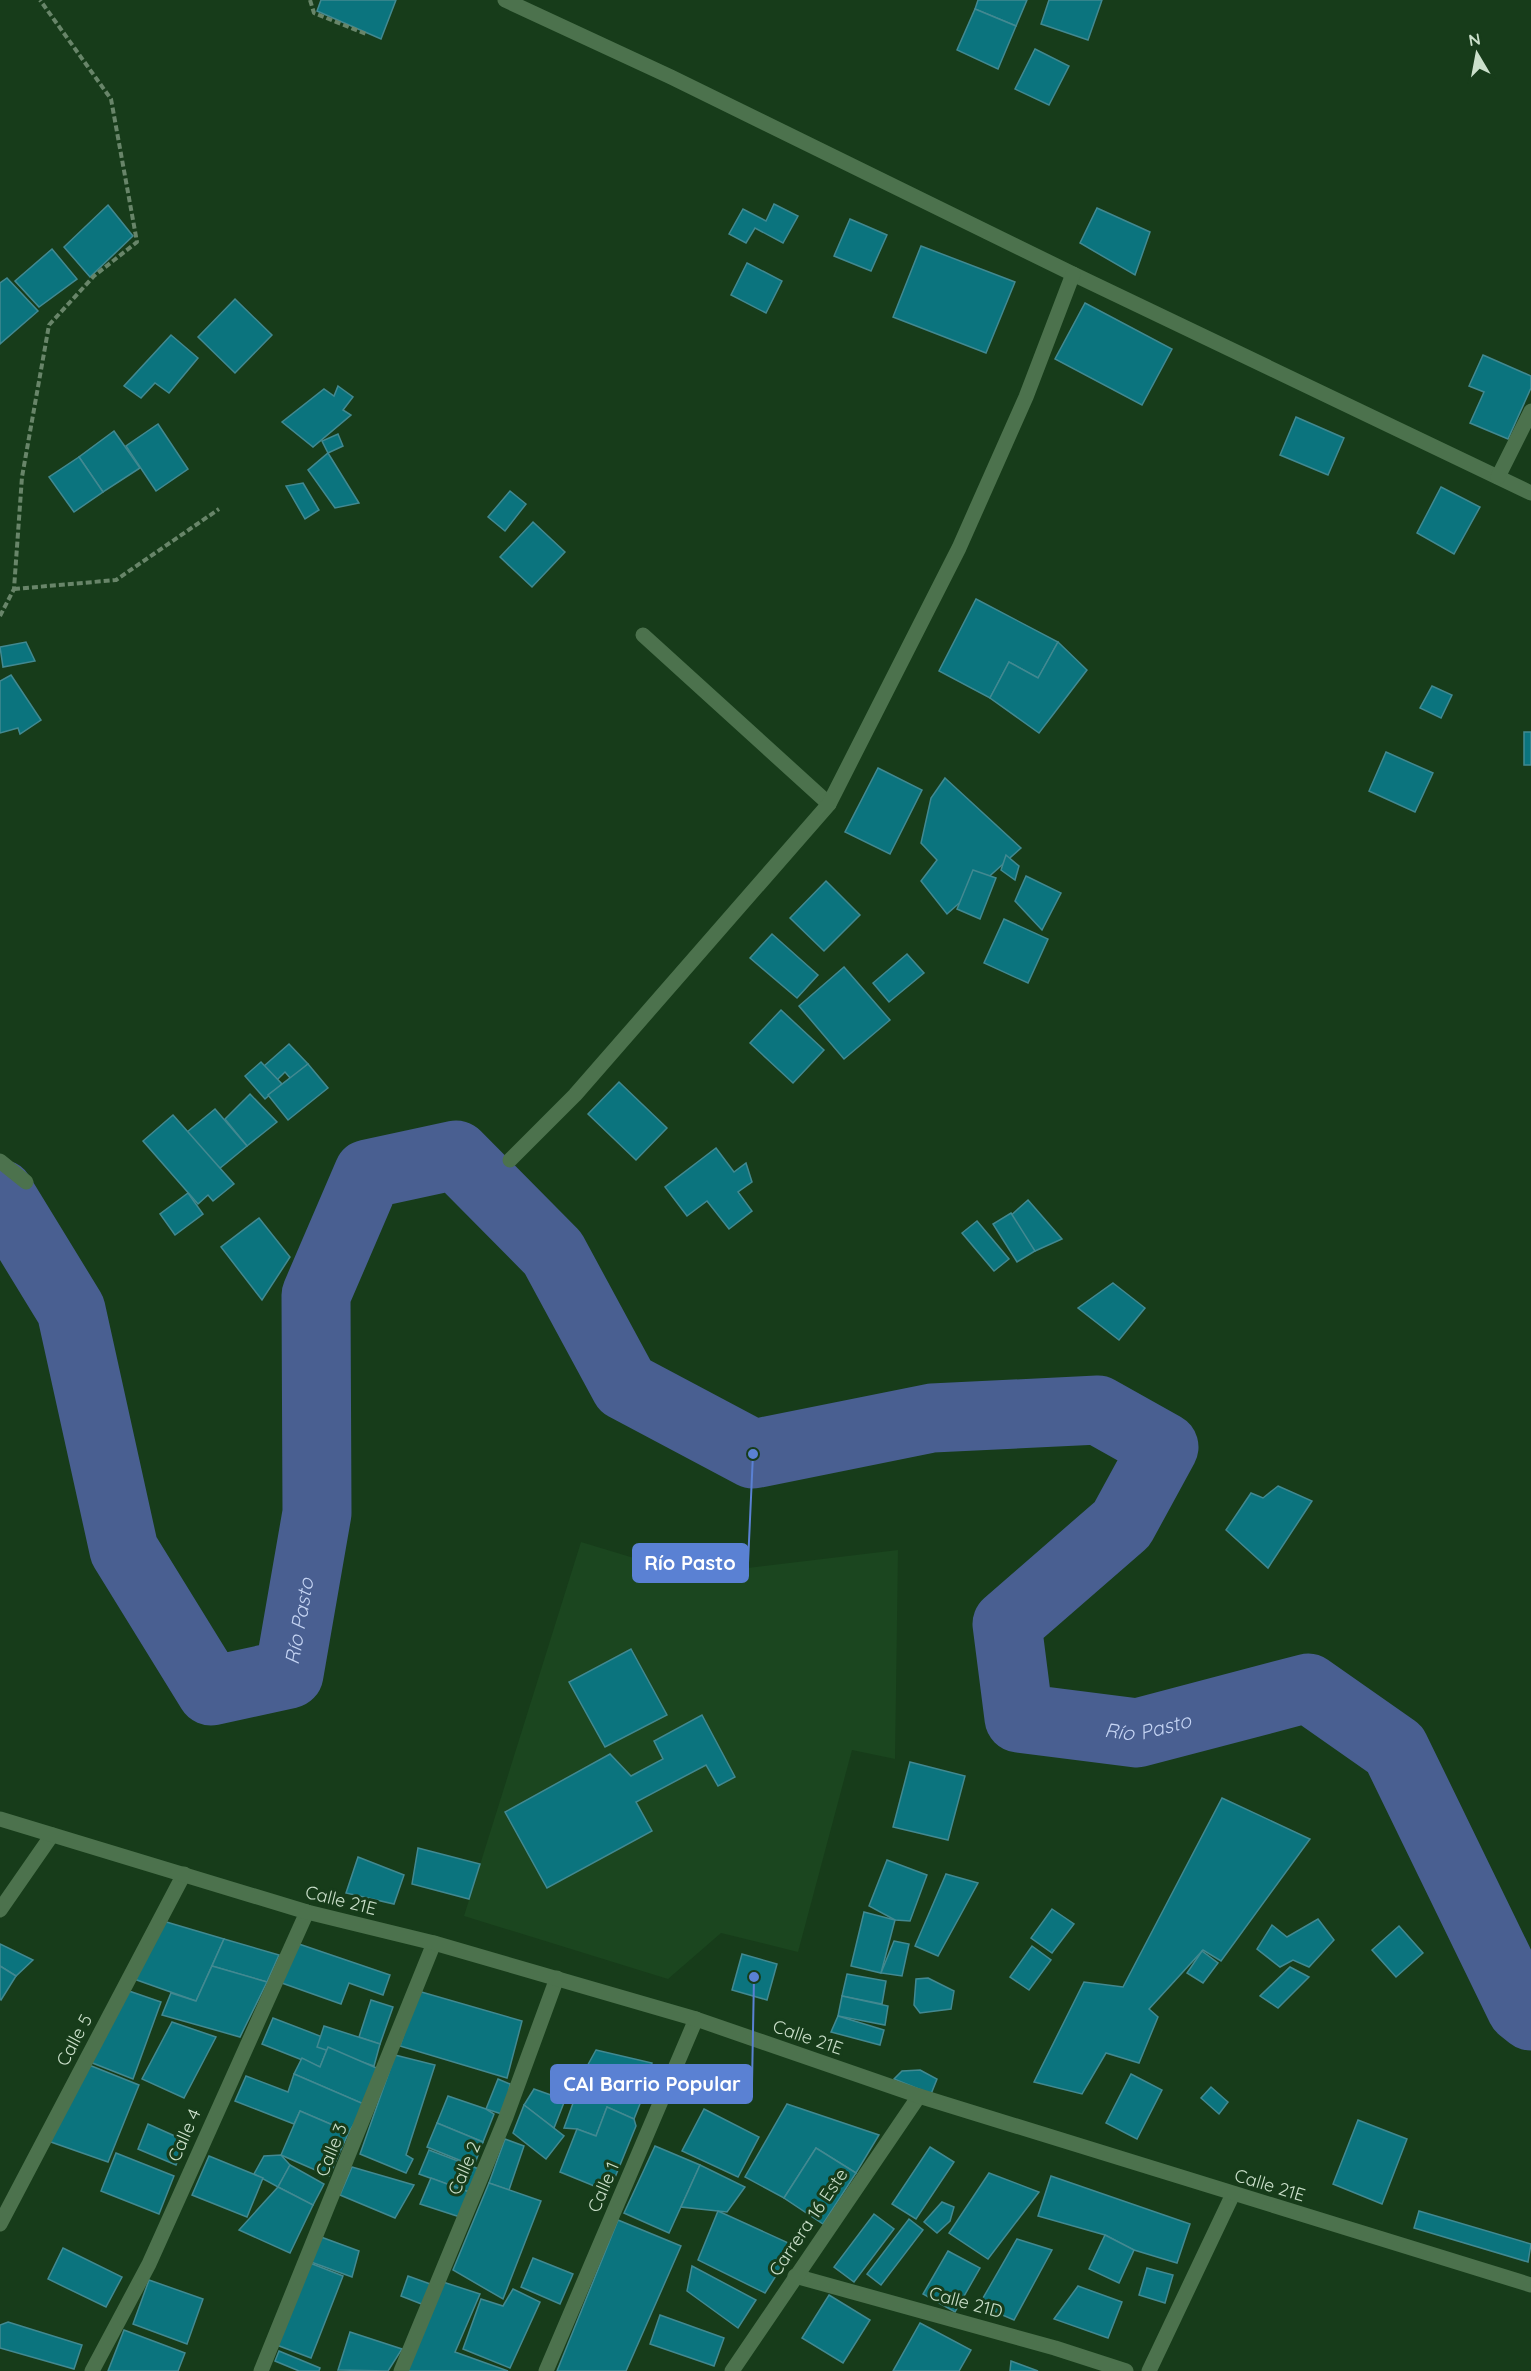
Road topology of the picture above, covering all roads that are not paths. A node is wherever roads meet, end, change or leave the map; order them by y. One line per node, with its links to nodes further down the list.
1 (505, 0): 2 (street)
2 (1073, 274): 4 (street); 7 (street)
3 (1531, 411): 4 (street)
4 (1498, 477): 5 (street)
5 (1531, 493)
6 (644, 635): 7 (street)
7 (829, 804): 8 (street)
8 (510, 1160)
9 (0, 1161): 10 (street)
10 (26, 1182)
11 (0, 1819): 12 (street, Calle 21E)
12 (52, 1835): 13 (street, Calle 21E); 14 (street)
13 (184, 1874): 15 (street, Calle 21E); 21 (street, Calle 5)
14 (0, 1910)
15 (307, 1912): 16 (street, Calle 21E); 24 (street, Calle 4)
16 (434, 1942): 17 (street, Calle 21E); 25 (street, Calle 3)
17 (557, 1978): 18 (street, Calle 21E); 26 (street, Calle 2)
18 (696, 2019): 19 (street, Calle 21E); 27 (street, Calle 1)
19 (919, 2096): 20 (street, Calle 21E); 22 (street, Carrera 16 Este)
20 (1233, 2194): 23 (street, Calle 21E); 30 (street)
21 (0, 2224)
22 (795, 2276): 28 (street, Carrera 16 Este); 29 (street, Calle 21D)
23 (1531, 2285)
24 (92, 2371)
25 (261, 2371)
26 (401, 2371)
27 (546, 2371)
28 (732, 2371)
29 (1126, 2371)
30 (1149, 2371)

